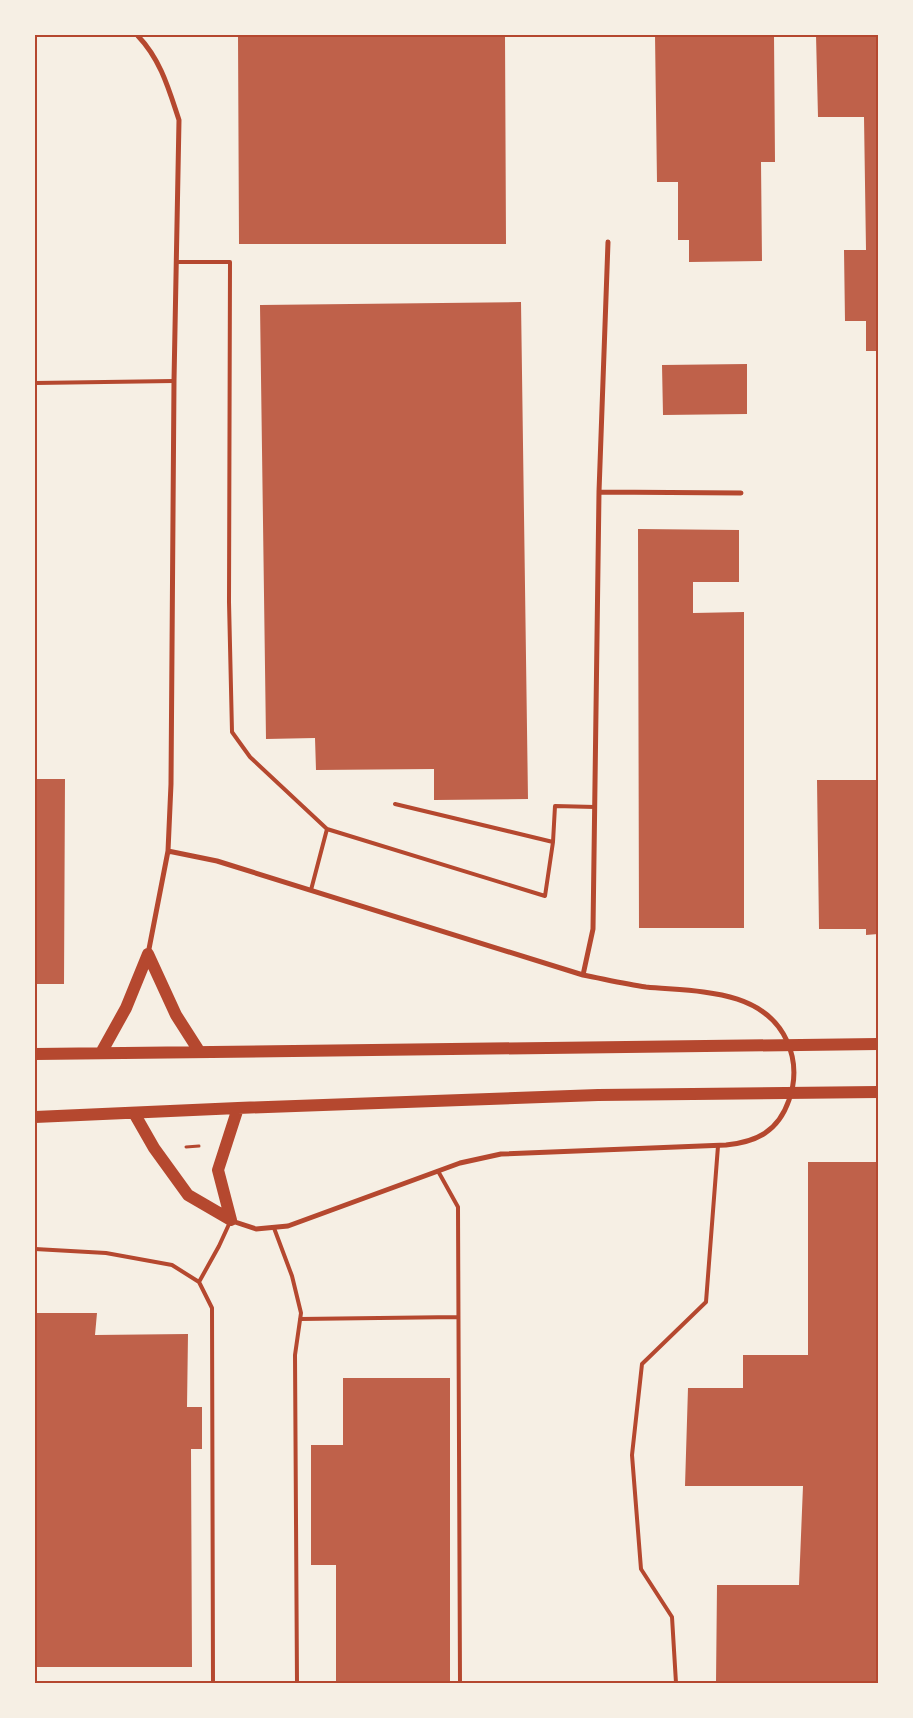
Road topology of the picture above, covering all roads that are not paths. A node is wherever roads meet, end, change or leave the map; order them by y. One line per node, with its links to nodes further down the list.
1 (138, 36): 3 (street)
2 (608, 242): 6 (street)
3 (176, 262): 4 (street); 10 (lane)
4 (174, 381): 5 (lane); 12 (street)
5 (35, 383)
6 (599, 492): 7 (street); 9 (street)
7 (741, 493)
8 (396, 804): 11 (lane)
9 (595, 807): 11 (lane); 15 (street)
10 (326, 829): 11 (lane); 13 (lane)
11 (553, 842)
12 (168, 852): 13 (street); 14 (street)
13 (311, 890): 15 (street)
14 (148, 954): 17 (main road); 18 (main road)
15 (583, 975): 24 (street)
16 (878, 1044): 17 (main road)
17 (200, 1051): 18 (main road)
18 (101, 1053): 19 (main road)
19 (35, 1054)
20 (878, 1092): 21 (main road)
21 (238, 1108): 22 (main road); 26 (main road)
22 (134, 1112): 23 (main road); 26 (main road)
23 (35, 1117)
24 (718, 1146): 25 (street); 35 (lane)
25 (438, 1171): 27 (street); 30 (lane)
26 (231, 1220): 27 (street); 29 (lane)
27 (274, 1228): 31 (lane)
28 (35, 1249): 29 (lane)
29 (199, 1282): 32 (lane)
30 (458, 1317): 31 (lane); 34 (lane)
31 (300, 1319): 33 (lane)
32 (212, 1683)
33 (297, 1683)
34 (460, 1683)
35 (676, 1683)

